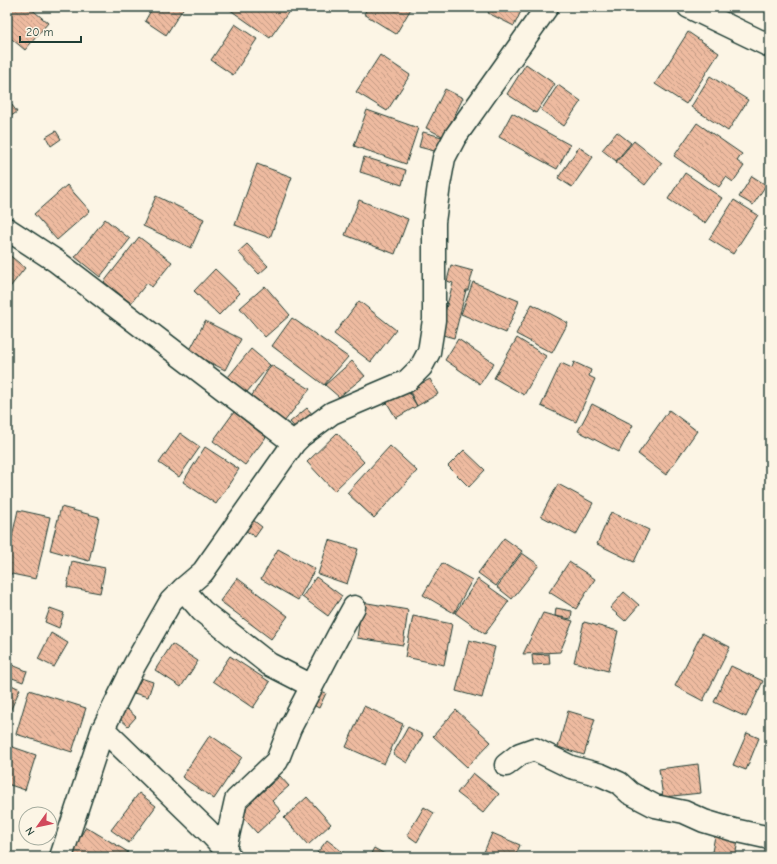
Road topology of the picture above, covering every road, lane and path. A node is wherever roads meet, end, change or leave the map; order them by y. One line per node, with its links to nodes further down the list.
1 (547, 7): 5 (street)
2 (689, 7): 3 (street)
3 (770, 46)
4 (7, 229): 5 (street)
5 (294, 443): 6 (street)
6 (183, 589): 8 (street); 9 (street)
7 (354, 607): 8 (street)
8 (312, 686): 12 (street)
9 (103, 729): 12 (street); 13 (street)
10 (506, 765): 11 (street)
11 (770, 838)
12 (228, 853)
13 (61, 857)

